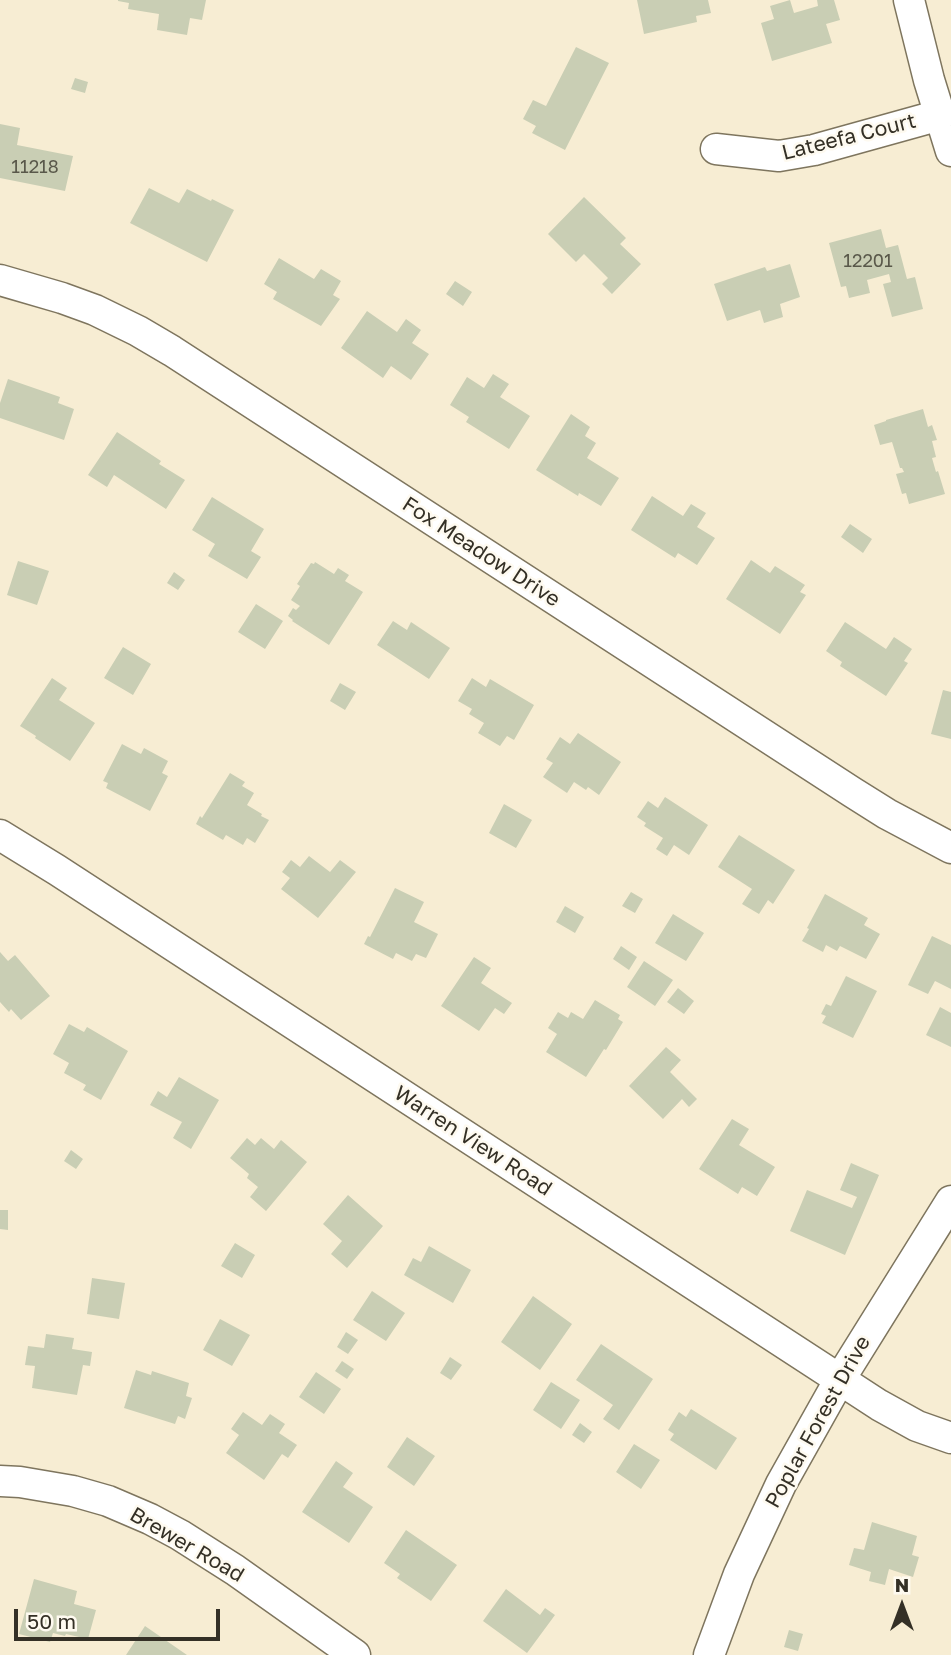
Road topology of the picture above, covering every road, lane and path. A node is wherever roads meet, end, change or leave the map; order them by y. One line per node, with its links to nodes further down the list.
1 (909, 0): 2 (street)
2 (940, 115): 3 (street, Lateefa Court); 4 (street)
3 (716, 149)
4 (951, 151)
5 (0, 280): 7 (street, Fox Meadow Drive)
6 (0, 835): 9 (street, Warren View Road)
7 (951, 848)
8 (951, 1201): 9 (street, Poplar Forest Drive)
9 (840, 1379): 10 (street, Warren View Road); 13 (street, Poplar Forest Drive)
10 (951, 1438)
11 (0, 1481): 12 (street, Brewer Road)
12 (355, 1655)
13 (709, 1655)

